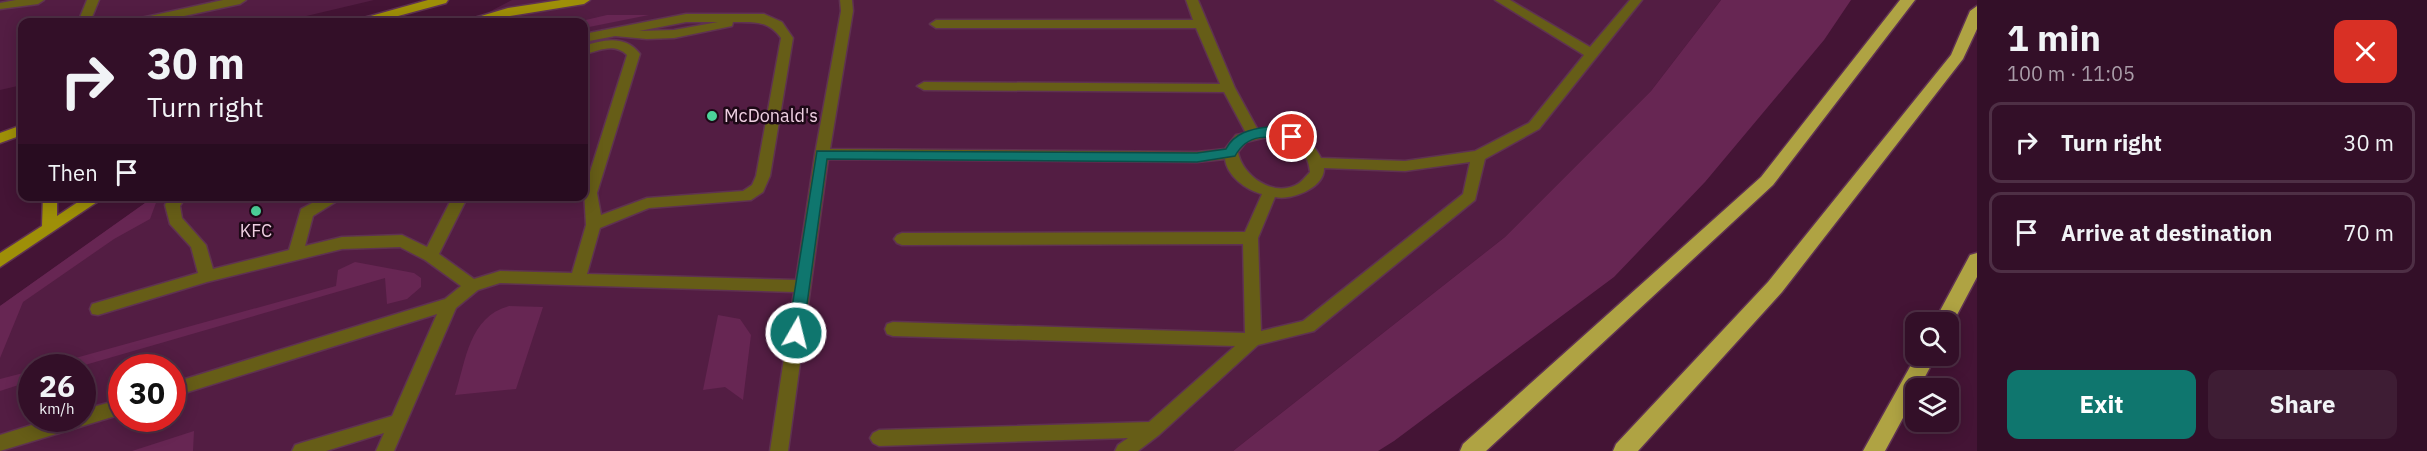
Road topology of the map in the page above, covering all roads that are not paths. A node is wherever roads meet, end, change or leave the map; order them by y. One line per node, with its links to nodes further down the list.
1 (38, 0): 11 (street)
2 (93, 0): 13 (street)
3 (240, 0): 14 (street)
4 (442, 0): 15 (main road)
5 (584, 0): 16 (main road)
6 (846, 0): 28 (street)
7 (1192, 0): 18 (street)
8 (1501, 0): 21 (street)
9 (1636, 0): 21 (street)
10 (1908, 0): 67 (highway)
11 (2, 5)
12 (1977, 10): 68 (highway)
13 (86, 18)
14 (159, 18)
15 (378, 18)
16 (488, 18)
17 (936, 24): 18 (street)
18 (1201, 24): 23 (street)
19 (588, 37): 39 (street)
20 (588, 49): 31 (street)
21 (1592, 54): 29 (street)
22 (924, 86): 23 (street)
23 (1228, 88): 24 (street)
24 (1253, 133): 27 (street); 30 (street)
25 (18, 134): 26 (main road)
26 (0, 138)
27 (1230, 153): 28 (street); 32 (street)
28 (822, 154): 50 (street)
29 (1478, 156): 30 (street); 55 (street)
30 (1318, 163): 32 (street)
31 (588, 190)
32 (1270, 192): 41 (street)
33 (588, 195): 39 (street)
34 (50, 201): 40 (main road)
35 (91, 201): 40 (main road)
36 (175, 201): 47 (street)
37 (329, 201): 43 (street)
38 (458, 201): 44 (street)
39 (595, 224): 48 (street)
40 (49, 229): 46 (main road)
41 (1250, 238): 42 (street); 55 (street)
42 (902, 239)
43 (295, 256): 44 (street); 47 (street)
44 (430, 256): 49 (street)
45 (1977, 260): 53 (highway)
46 (0, 261)
47 (207, 276): 52 (street)
48 (578, 278): 49 (street); 50 (street)
49 (472, 286): 51 (street)
50 (802, 286): 65 (street)
51 (450, 303): 57 (street); 58 (street)
52 (98, 309)
53 (1948, 312)
54 (893, 329): 55 (street)
55 (1253, 340): 59 (street)
56 (1921, 366): 69 (highway)
57 (186, 386)
58 (399, 421): 63 (street); 64 (street)
59 (1153, 430): 61 (street); 66 (street)
60 (36, 432): 62 (street)
61 (879, 438)
62 (0, 443)
63 (301, 451)
64 (385, 451)
65 (779, 451)
66 (1124, 451)
67 (1471, 451)
68 (1624, 451)
69 (1874, 451)

